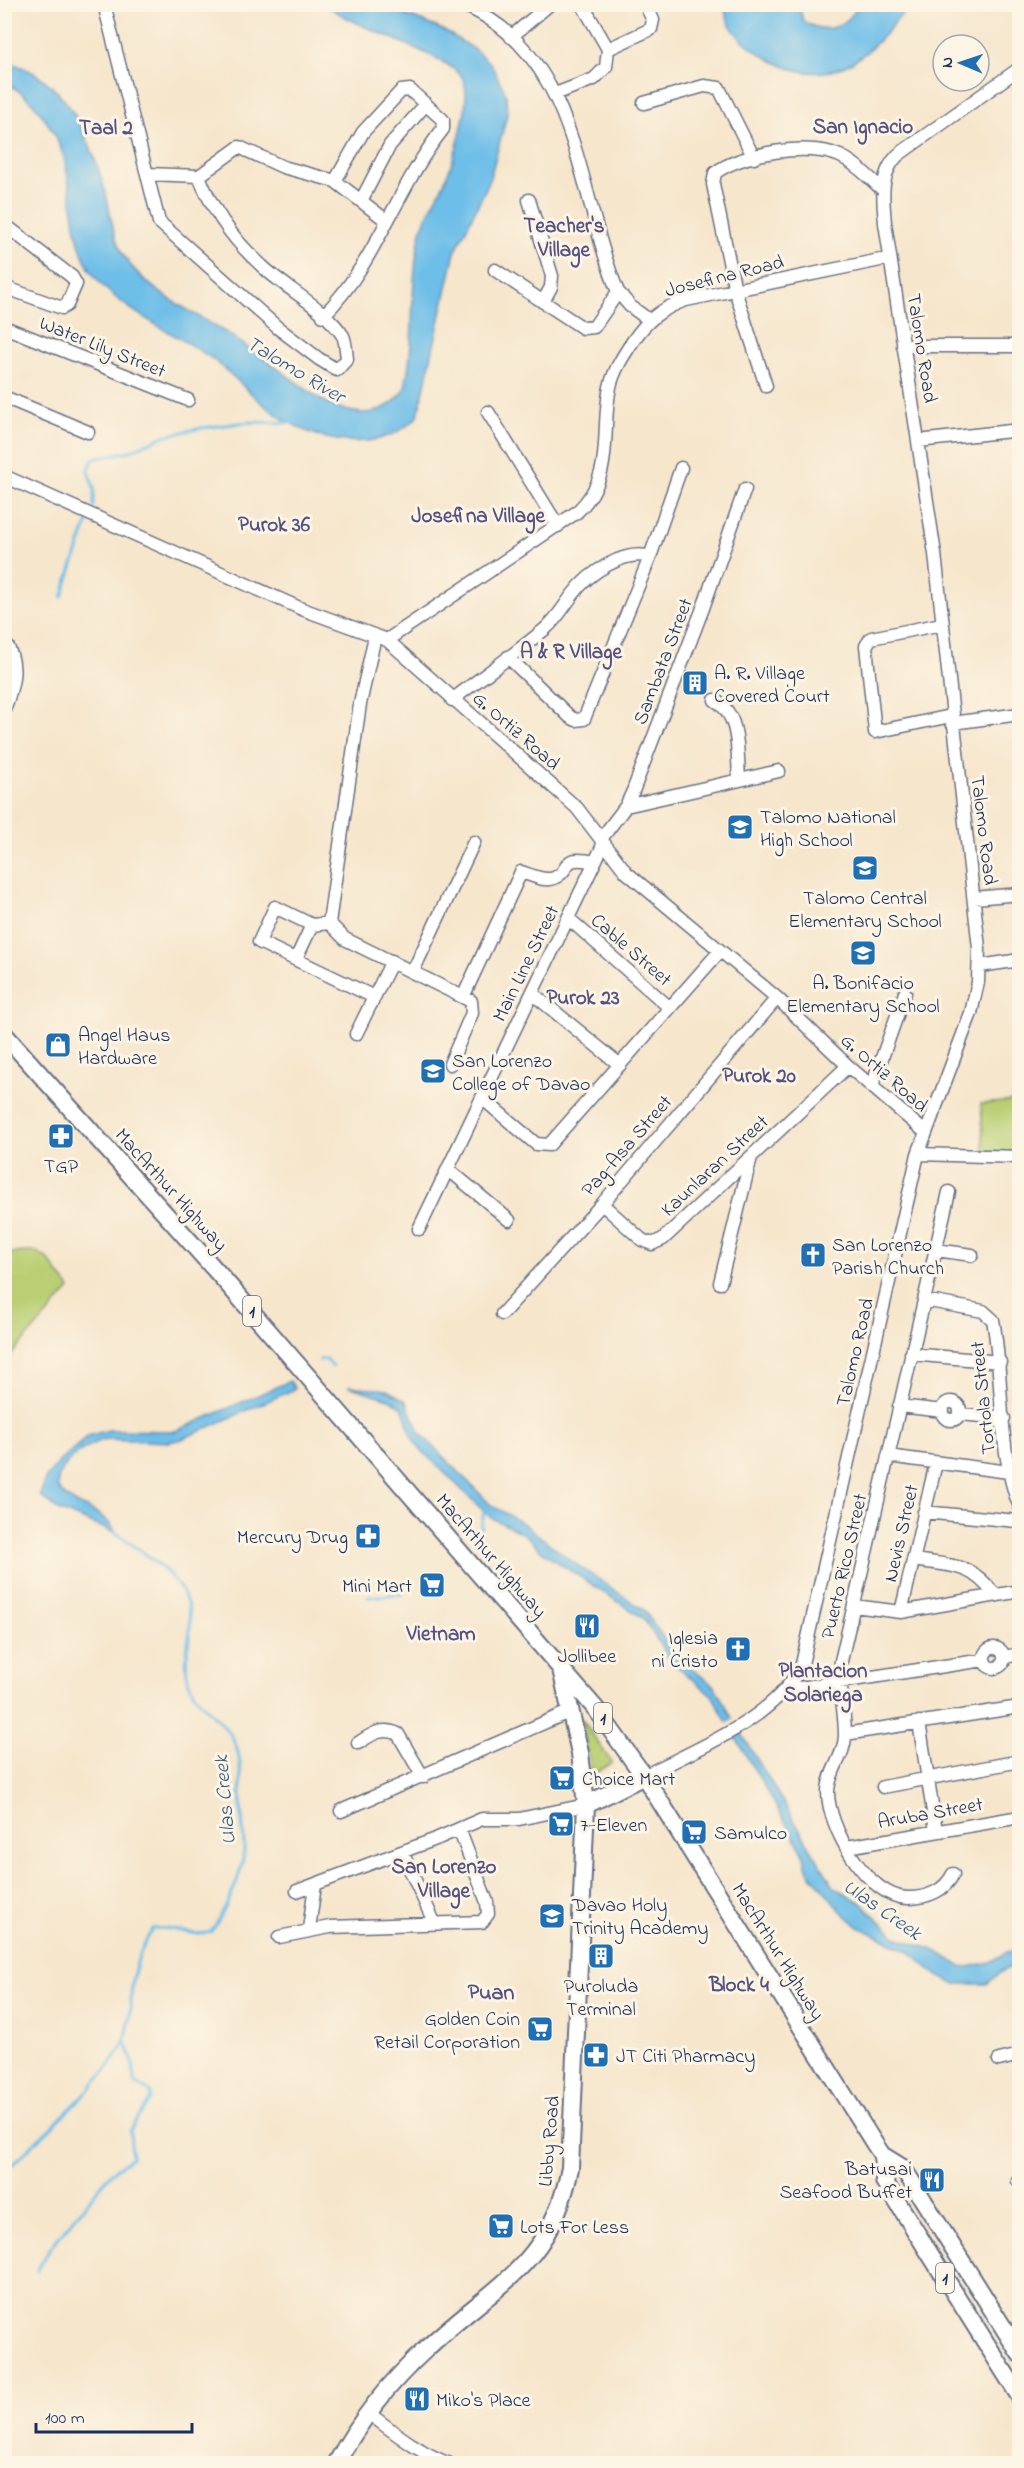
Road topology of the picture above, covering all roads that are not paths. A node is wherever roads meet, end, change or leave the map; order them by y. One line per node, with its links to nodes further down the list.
1 (104, 4): 13 (street)
2 (550, 4): 6 (street)
3 (582, 4): 7 (street)
4 (645, 4): 7 (street)
5 (465, 5): 6 (street)
6 (511, 37): 9 (street)
7 (608, 49): 9 (street)
8 (1020, 68): 16 (street, Talomo Road)
9 (555, 94): 25 (street)
10 (644, 103): 12 (street)
11 (426, 104): 15 (street); 18 (street); 19 (street)
12 (754, 158): 16 (street); 24 (street)
13 (148, 174): 14 (street); 27 (street)
14 (199, 176): 15 (street); 27 (street)
15 (335, 181): 18 (street)
16 (883, 190): 21 (street, Talomo Road)
17 (529, 200): 26 (street)
18 (361, 201): 19 (street)
19 (387, 221): 27 (street)
20 (4, 224): 23 (street)
21 (890, 258): 24 (street, Josefina Road); 30 (street, Talomo Road)
22 (495, 270): 26 (street)
23 (4, 286)
24 (735, 290): 28 (street, Josefina Road); 32 (street)
25 (618, 292): 26 (street); 28 (street)
26 (543, 302)
27 (323, 316)
28 (650, 320): 42 (street, Josefina Road)
29 (4, 327): 34 (street, Water Lily Street)
30 (903, 346): 31 (street); 38 (street, Talomo Road)
31 (1020, 346)
32 (766, 386)
33 (4, 397): 37 (street)
34 (188, 400)
35 (488, 412): 42 (street)
36 (1020, 430): 38 (street)
37 (88, 432)
38 (918, 441): 44 (street, Talomo Road)
39 (681, 468): 43 (street)
40 (4, 476): 45 (street, G. Ortiz Road)
41 (745, 489): 55 (street, Sambata Street)
42 (558, 526): 45 (street, Josefina Road)
43 (650, 558): 47 (street); 47 (street)
44 (942, 624): 52 (street, Talomo Road); 52 (street)
45 (381, 638): 48 (street, G. Ortiz Road); 62 (street)
46 (4, 641): 50 (street)
47 (508, 657): 48 (street)
48 (452, 700): 56 (street, G. Ortiz Road)
49 (715, 700): 54 (street)
50 (4, 710)
51 (1020, 714): 52 (street)
52 (952, 720): 60 (street, Talomo Road)
53 (779, 771): 54 (street)
54 (739, 780): 55 (street)
55 (627, 806): 56 (street, Sambata Street)
56 (602, 841): 58 (street, Main Line Street); 64 (street, G. Ortiz Road)
57 (474, 842): 69 (street)
58 (595, 862): 61 (street, Main Line Street); 72 (street)
59 (1020, 894): 60 (street)
60 (974, 898): 68 (street, Talomo Road)
61 (568, 918): 70 (street, Main Line Street); 75 (street, Cable Street)
62 (328, 923): 63 (street); 67 (street)
63 (312, 925): 65 (street); 65 (street)
64 (720, 951): 74 (street, G. Ortiz Road); 75 (street)
65 (296, 959): 73 (street)
66 (1020, 960): 68 (street)
67 (392, 961): 69 (street); 73 (street)
68 (980, 966): 83 (street, Talomo Road)
69 (413, 971): 72 (street)
70 (532, 993): 79 (street); 82 (street, Main Line Street)
71 (905, 993): 81 (street)
72 (464, 995): 78 (street)
73 (374, 997): 77 (street)
74 (777, 998): 80 (street, G. Ortiz Road); 89 (street, Pag-Asa Street)
75 (670, 1008): 79 (street)
76 (5, 1034): 113 (highway, MacArthur Highway / 1)
77 (356, 1034)
78 (450, 1064)
79 (620, 1065): 82 (street)
80 (848, 1066): 81 (street, G. Ortiz Road); 85 (street, Kaunlaran Street)
81 (872, 1086): 83 (street, G. Ortiz Road)
82 (482, 1098): 87 (street, Main Line Street)
83 (925, 1132): 84 (street, Talomo Road)
84 (918, 1154): 86 (street); 115 (street, Talomo Road)
85 (752, 1157): 89 (street, Kaunlaran Street); 94 (street)
86 (1020, 1157)
87 (448, 1169): 90 (street); 91 (street, Main Line Street)
88 (949, 1192): 92 (street, Puerto Rico Street)
89 (602, 1204): 96 (street, Pag-Asa Street)
90 (509, 1221)
91 (419, 1229)
92 (936, 1250): 93 (street); 95 (street, Puerto Rico Street)
93 (972, 1255)
94 (720, 1283)
95 (924, 1300): 97 (street, Puerto Rico Street); 98 (street, Tortola Street)
96 (502, 1314)
97 (911, 1354): 98 (street); 99 (street, Puerto Rico Street)
98 (1000, 1362): 100 (street, Tortola Street)
99 (899, 1406): 100 (street); 101 (street, Puerto Rico Street)
100 (1004, 1418): 103 (street, Tortola Street)
101 (888, 1456): 102 (street); 110 (street, Puerto Rico Street)
102 (936, 1463): 103 (street); 105 (street, Nevis Street)
103 (1009, 1472): 104 (street, Tortola Street)
104 (1020, 1507)
105 (924, 1512): 106 (street); 107 (street, Nevis Street)
106 (1019, 1522)
107 (913, 1560): 109 (street); 111 (street, Nevis Street)
108 (1020, 1591): 109 (street)
109 (995, 1595): 111 (street)
110 (854, 1605): 111 (street); 114 (street, Puerto Rico Street)
111 (901, 1612)
112 (1020, 1653): 114 (street)
113 (559, 1663): 117 (highway, Libby Road); 123 (highway, MacArthur Highway / 1)
114 (838, 1684): 115 (street); 119 (street, Puerto Rico Street)
115 (787, 1690): 123 (street, Talomo Road)
116 (1020, 1707): 118 (street)
117 (571, 1711): 122 (street); 126 (highway, Libby Road)
118 (919, 1722): 119 (street); 124 (street)
119 (845, 1734): 131 (street, Puerto Rico Street)
120 (358, 1743): 122 (street)
121 (1020, 1761): 124 (street)
122 (423, 1776): 127 (street)
123 (644, 1776): 126 (highway); 141 (highway, MacArthur Highway / 1)
124 (928, 1778): 125 (street); 130 (street)
125 (883, 1787)
126 (586, 1805): 129 (street); 144 (highway, Libby Road)
127 (341, 1811)
128 (1020, 1816): 130 (street, Aruba Street)
129 (459, 1829): 132 (street); 136 (street)
130 (936, 1831): 131 (street, Aruba Street)
131 (847, 1847): 133 (street, Puerto Rico Street)
132 (402, 1852): 134 (street); 136 (street)
133 (953, 1874)
134 (315, 1885): 135 (street); 137 (street)
135 (297, 1891)
136 (434, 1922): 137 (street)
137 (309, 1929): 138 (street)
138 (279, 1937)
139 (1020, 2055): 140 (street)
140 (999, 2060)
141 (882, 2155): 142 (highway, MacArthur Highway / 1); 143 (highway, MacArthur Highway / 1)
142 (1020, 2354)
143 (1020, 2397)
144 (367, 2412): 145 (highway, Libby Road); 146 (street)
145 (336, 2463)
146 (450, 2463)

